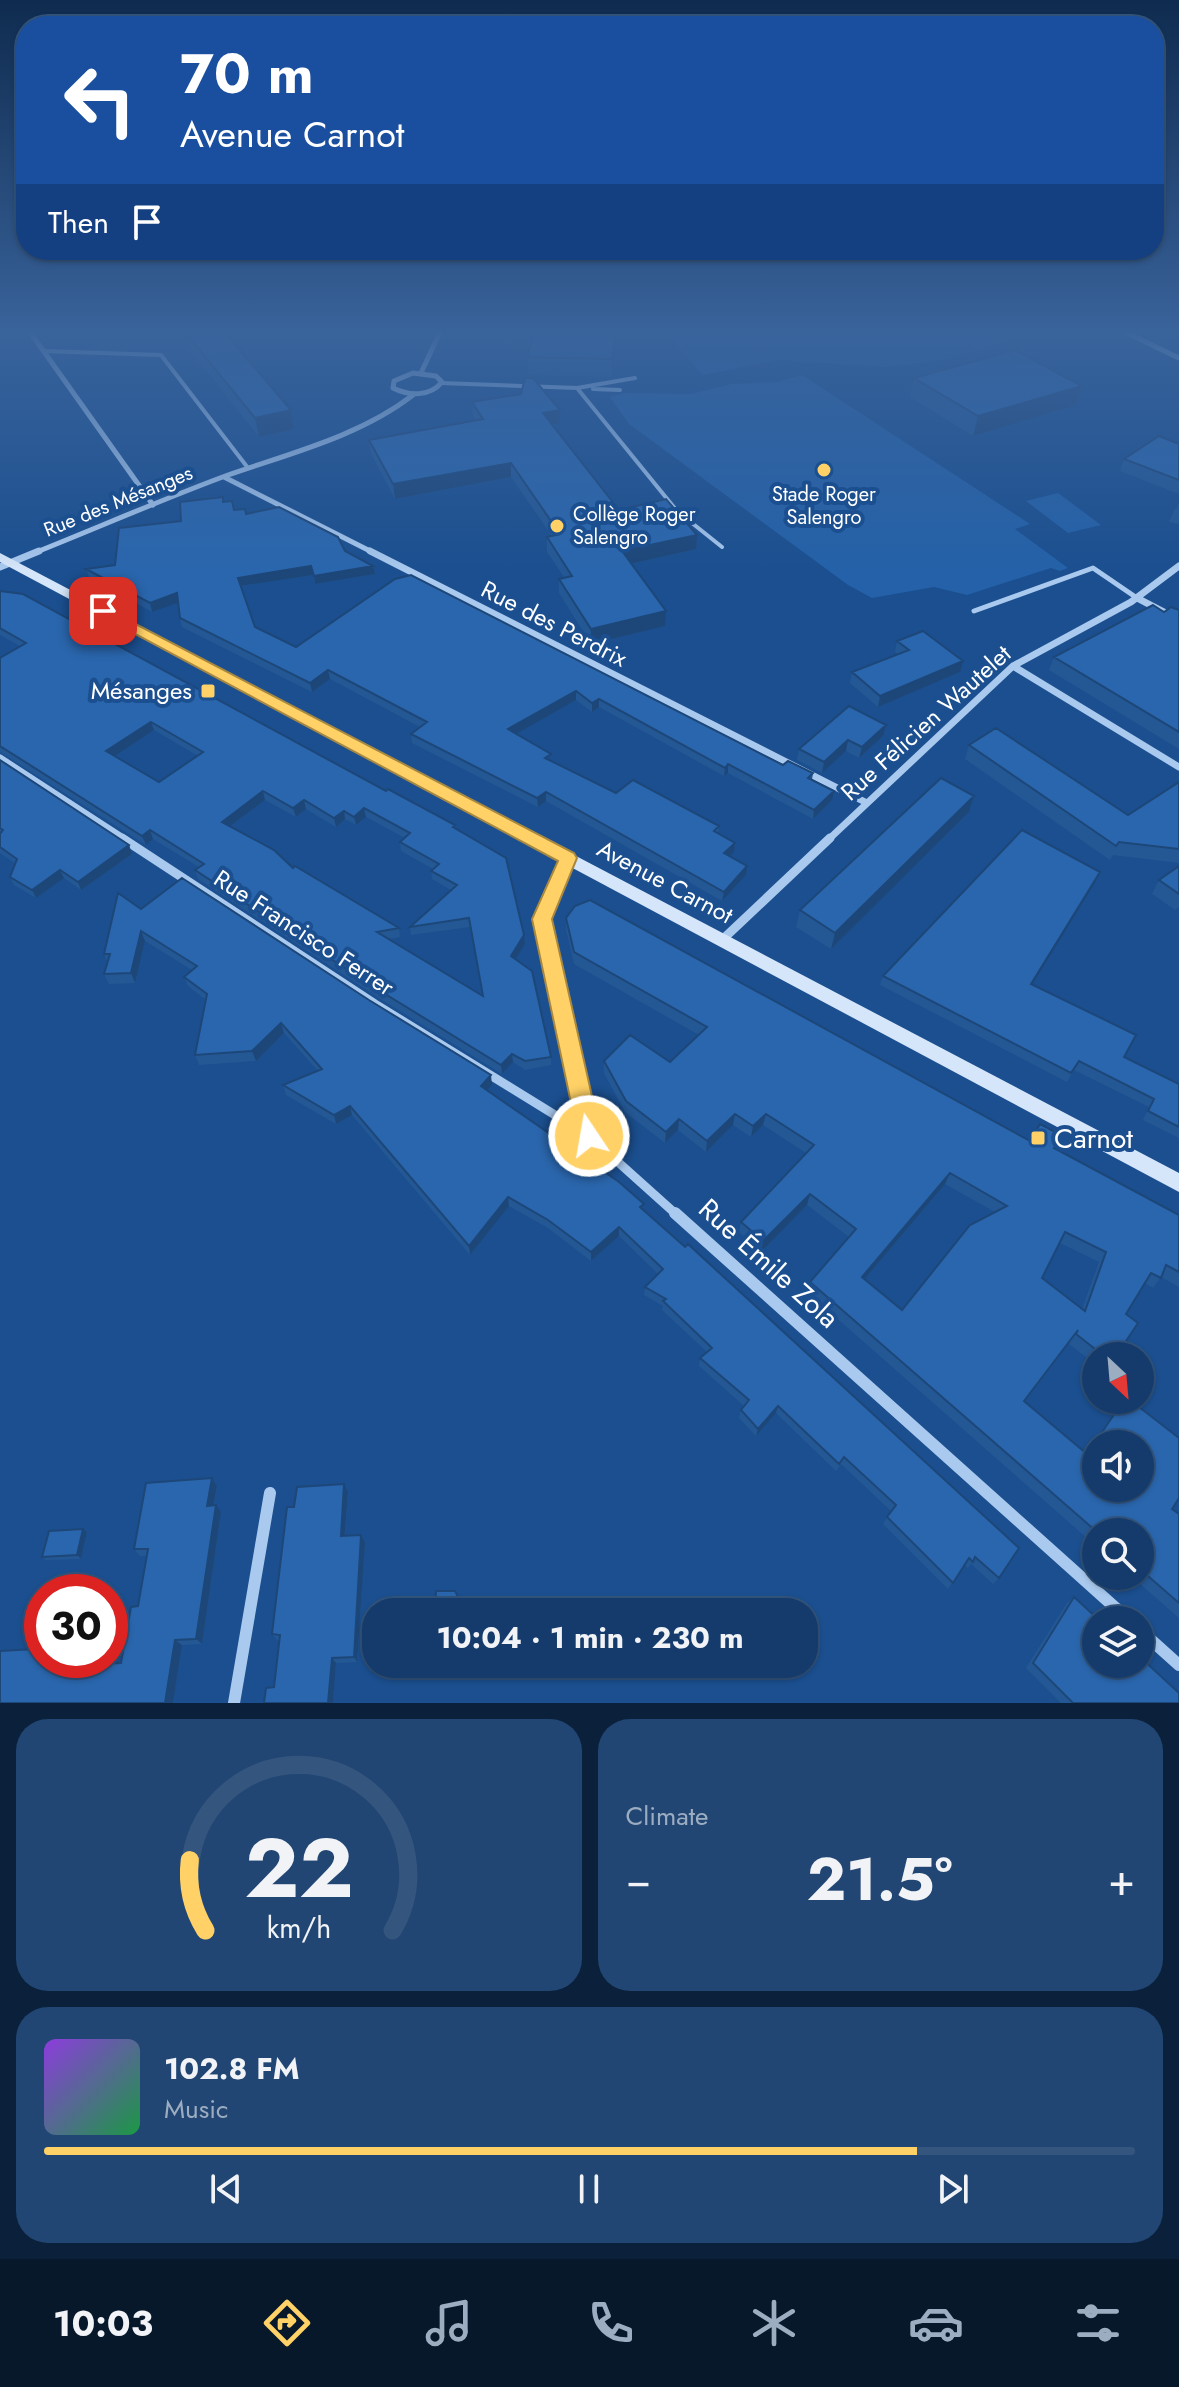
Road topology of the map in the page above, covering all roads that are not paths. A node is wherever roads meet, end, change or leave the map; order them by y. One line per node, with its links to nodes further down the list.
1 (87, 411): 7 (street)
2 (204, 411): 5 (lane)
3 (392, 411): 5 (street, Rue des Mésanges)
4 (596, 411): 8 (lane)
5 (248, 468): 6 (street, Rue des Mésanges)
6 (224, 477): 7 (street, Rue des Mésanges); 17 (street, Rue des Perdrix)
7 (153, 505): 9 (street, Rue des Mésanges)
8 (722, 547)
9 (3, 562): 18 (main road, Avenue Carnot)
10 (1179, 566): 11 (street, Rue Félicien Wautelet)
11 (1137, 598): 12 (lane); 13 (street); 14 (street, Rue Félicien Wautelet)
12 (974, 611)
13 (1179, 620)
14 (1013, 666): 16 (street); 17 (street, Rue Félicien Wautelet)
15 (0, 758): 20 (street, Rue Francisco Ferrer)
16 (1179, 767)
17 (867, 803): 19 (street, Rue Félicien Wautelet)
18 (568, 858): 19 (main road, Avenue Carnot); 20 (street)
19 (722, 940): 21 (main road, Avenue Carnot)
20 (589, 1136): 23 (street, Rue Émile Zola)
21 (1179, 1183)
22 (270, 1493): 26 (street)
23 (1113, 1606)
24 (1154, 1643): 25 (street)
25 (1179, 1665)
26 (234, 1703)

